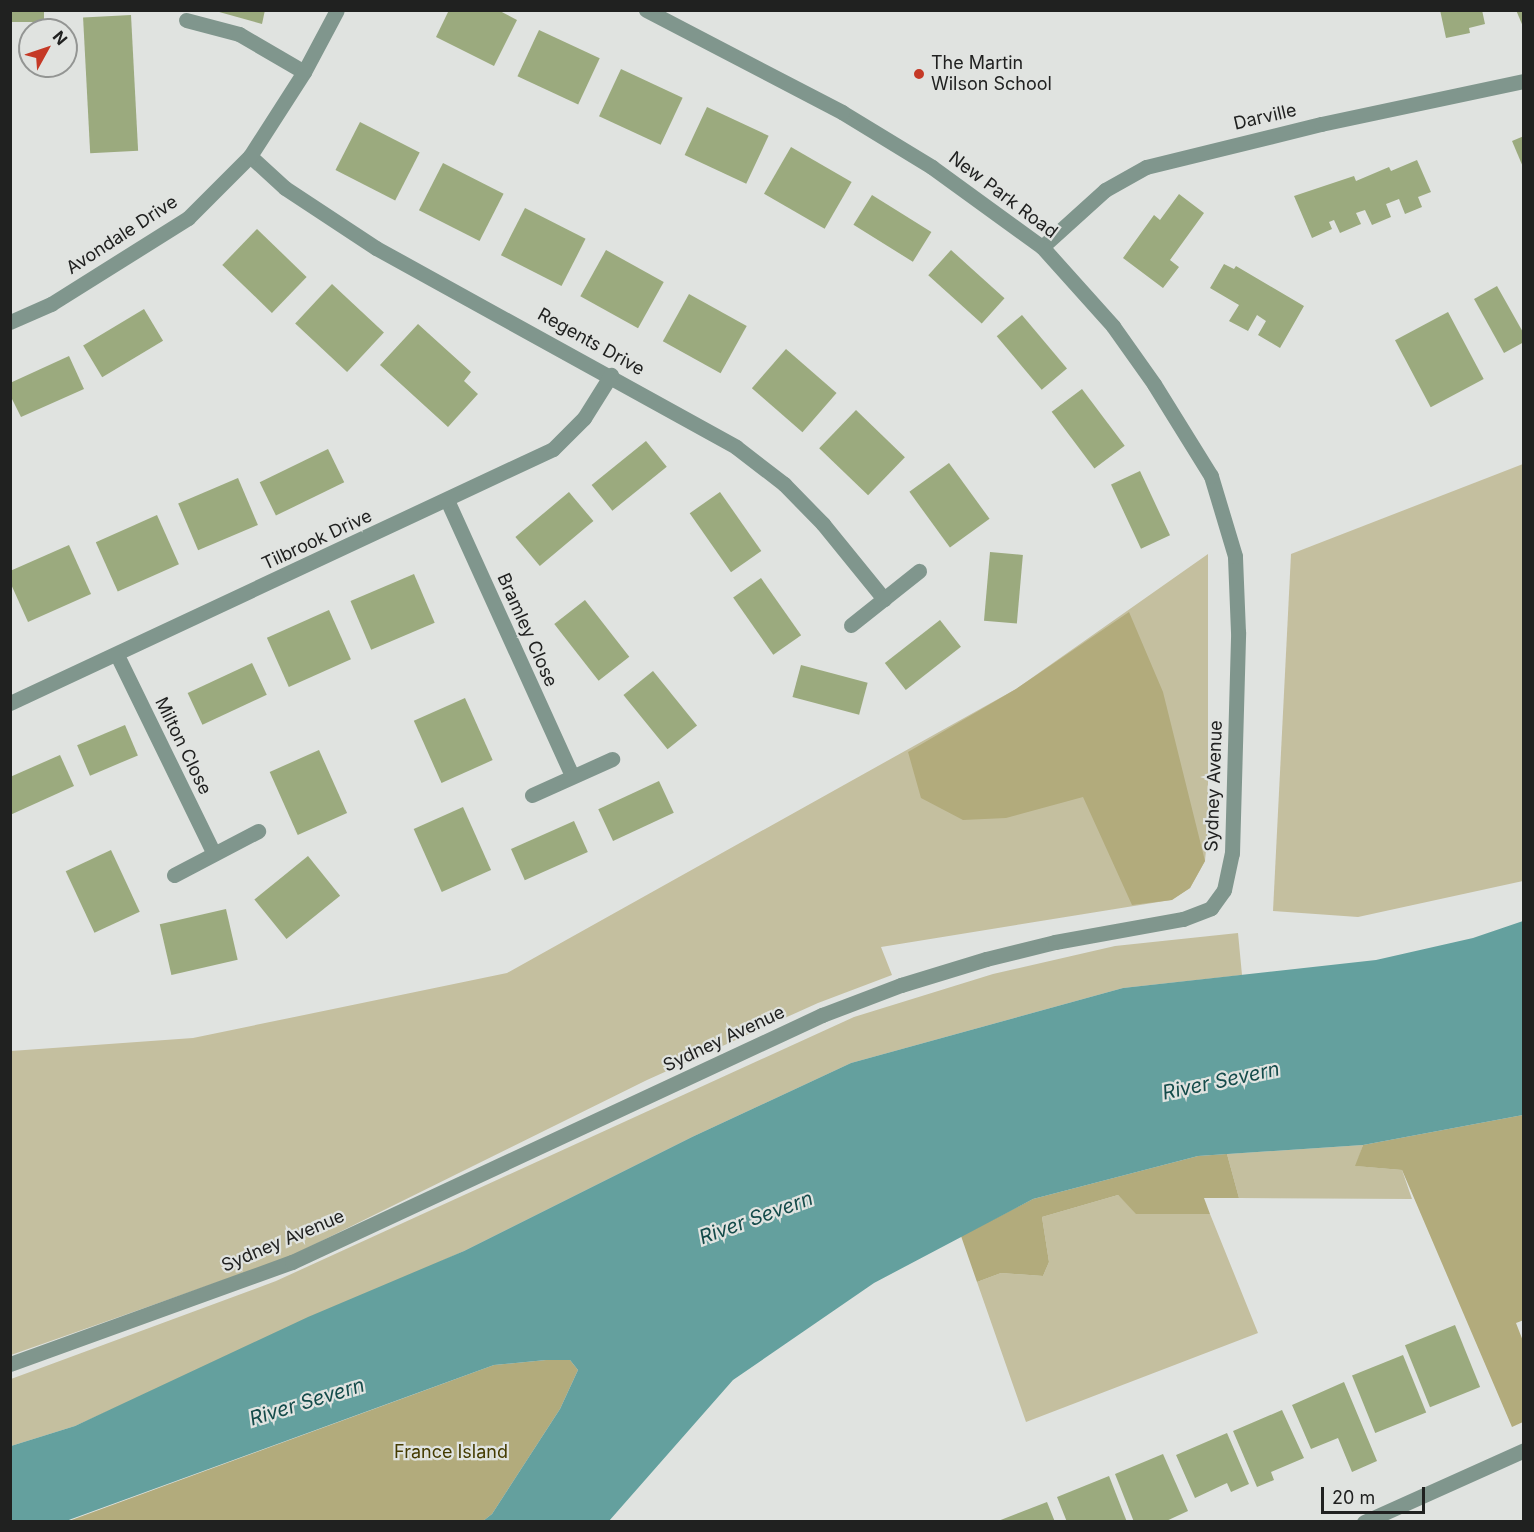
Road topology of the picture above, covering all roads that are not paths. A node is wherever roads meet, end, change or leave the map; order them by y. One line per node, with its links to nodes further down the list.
1 (337, 10): 5 (street, Avondale Drive)
2 (646, 10): 3 (street, New Park Road)
3 (679, 17): 8 (street, New Park Road)
4 (186, 20): 5 (street)
5 (304, 72): 7 (street, Avondale Drive)
6 (1524, 81): 8 (street, Darville)
7 (250, 156): 9 (street, Avondale Drive); 10 (street, Regents Drive)
8 (1042, 247): 15 (street, New Park Road)
9 (10, 322)
10 (610, 375): 11 (street, Tilbrook Drive); 13 (street, Regents Drive)
11 (447, 500): 16 (street, Tilbrook Drive); 19 (street, Bramley Close)
12 (919, 571): 13 (street)
13 (884, 599): 14 (street)
14 (851, 625)
15 (1238, 632): 24 (street, Sydney Avenue)
16 (117, 655): 17 (street, Tilbrook Drive); 22 (street, Milton Close)
17 (10, 703)
18 (612, 759): 19 (street)
19 (572, 776): 20 (street)
20 (532, 795)
21 (258, 831): 22 (street)
22 (214, 854): 23 (street)
23 (174, 875)
24 (10, 1364)
25 (1524, 1450): 26 (street)
26 (1364, 1521)

